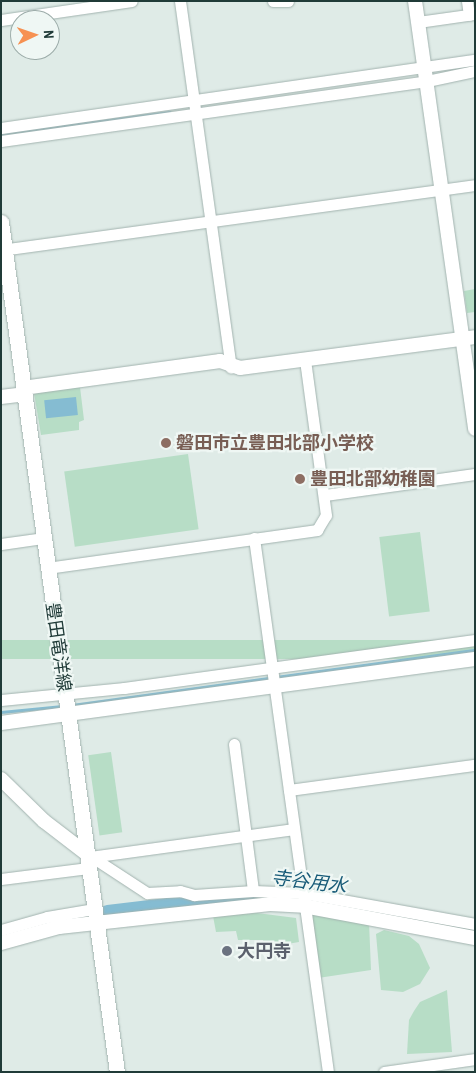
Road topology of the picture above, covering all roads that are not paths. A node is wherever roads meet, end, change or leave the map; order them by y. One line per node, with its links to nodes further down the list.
1 (132, 1): 7 (street)
2 (180, 1): 14 (street)
3 (273, 1): 4 (street)
4 (288, 1)
5 (415, 1): 10 (street)
6 (467, 1): 8 (street)
7 (92, 4): 9 (street)
8 (472, 14): 10 (street)
9 (1, 20)
10 (418, 22): 13 (street)
11 (475, 60): 13 (street)
12 (475, 71): 13 (street)
13 (426, 75): 14 (street); 18 (street)
14 (195, 107): 15 (street); 16 (street); 19 (street)
15 (1, 128)
16 (1, 140)
17 (475, 185): 18 (street)
18 (443, 190): 19 (street); 22 (street)
19 (212, 221): 21 (street); 24 (street)
20 (1, 222): 21 (main road, 豊田竜洋線)
21 (3, 250): 25 (main road, 豊田竜洋線)
22 (469, 338): 23 (street); 27 (street)
23 (305, 359): 24 (street); 29 (street)
24 (230, 367): 25 (street)
25 (23, 391): 26 (street); 30 (main road, 豊田竜洋線)
26 (1, 397)
27 (475, 429)
28 (475, 474): 29 (street)
29 (325, 495): 31 (street)
30 (43, 538): 32 (street); 33 (main road, 豊田竜洋線)
31 (254, 538): 33 (street); 36 (street)
32 (1, 544)
33 (47, 568): 39 (main road, 豊田竜洋線)
34 (475, 640): 36 (street)
35 (475, 659): 37 (street)
36 (271, 668): 37 (street); 39 (street)
37 (274, 686): 39 (street); 44 (street)
38 (1, 700): 39 (street)
39 (66, 704): 40 (street); 47 (main road, 豊田竜洋線)
40 (1, 723)
41 (234, 744): 46 (street)
42 (475, 765): 44 (street)
43 (1, 778): 47 (street)
44 (289, 790): 45 (street)
45 (294, 829): 46 (street); 50 (street)
46 (245, 836): 47 (street); 49 (street)
47 (89, 859): 48 (street); 49 (street); 51 (main road, 豊田竜洋線)
48 (1, 879)
49 (253, 891): 50 (street)
50 (304, 900): 51 (street); 52 (street); 54 (street); 59 (street)
51 (95, 916): 53 (street); 55 (street); 58 (main road, 豊田竜洋線)
52 (475, 924)
53 (1, 930)
54 (475, 938)
55 (1, 943)
56 (475, 1059): 57 (street)
57 (432, 1068): 60 (street)
58 (117, 1072)
59 (328, 1072)
60 (384, 1072)

